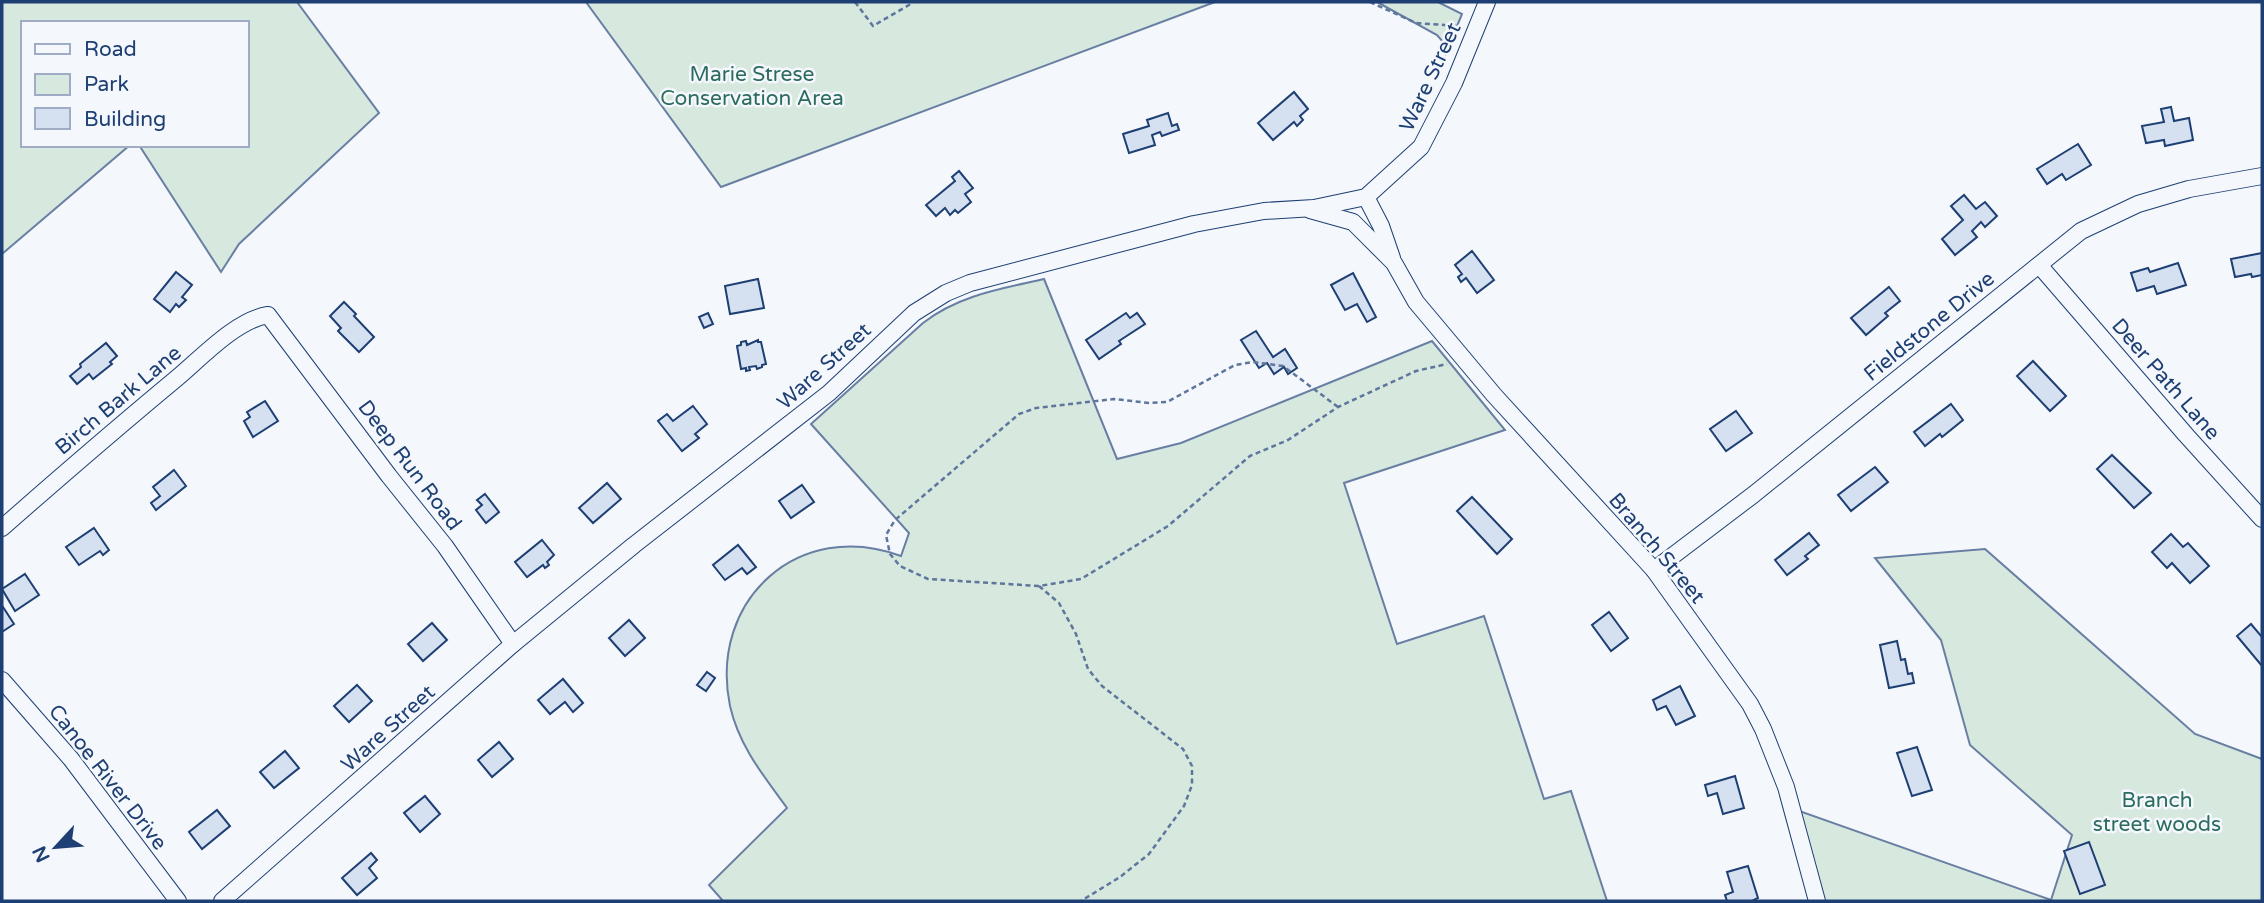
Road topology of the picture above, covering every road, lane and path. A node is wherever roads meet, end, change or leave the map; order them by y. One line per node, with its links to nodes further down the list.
1 (855, 2): 2 (path)
2 (914, 2)
3 (1370, 2): 5 (path)
4 (1487, 2): 7 (street, Ware Street)
5 (1458, 26)
6 (2262, 176): 10 (street, Fieldstone Drive)
7 (1366, 197): 8 (street, Ware Street); 9 (street, Branch Street)
8 (1306, 209): 9 (street, Branch Street); 18 (street, Ware Street)
9 (1394, 263): 12 (street, Branch Street)
10 (2039, 265): 14 (street, Deer Path Lane); 16 (street, Fieldstone Drive)
11 (268, 315): 15 (street, Birch Bark Lane); 18 (street, Deep Run Road)
12 (1464, 360): 13 (path); 16 (street, Branch Street)
13 (1338, 407): 17 (path); 17 (path)
14 (2262, 519)
15 (2, 528)
16 (1654, 570): 23 (street, Branch Street)
17 (1040, 586): 22 (path)
18 (513, 644): 21 (street, Ware Street)
19 (2, 680): 20 (street, Canoe River Drive)
20 (178, 901)
21 (222, 901)
22 (1081, 901)
23 (1817, 901)

